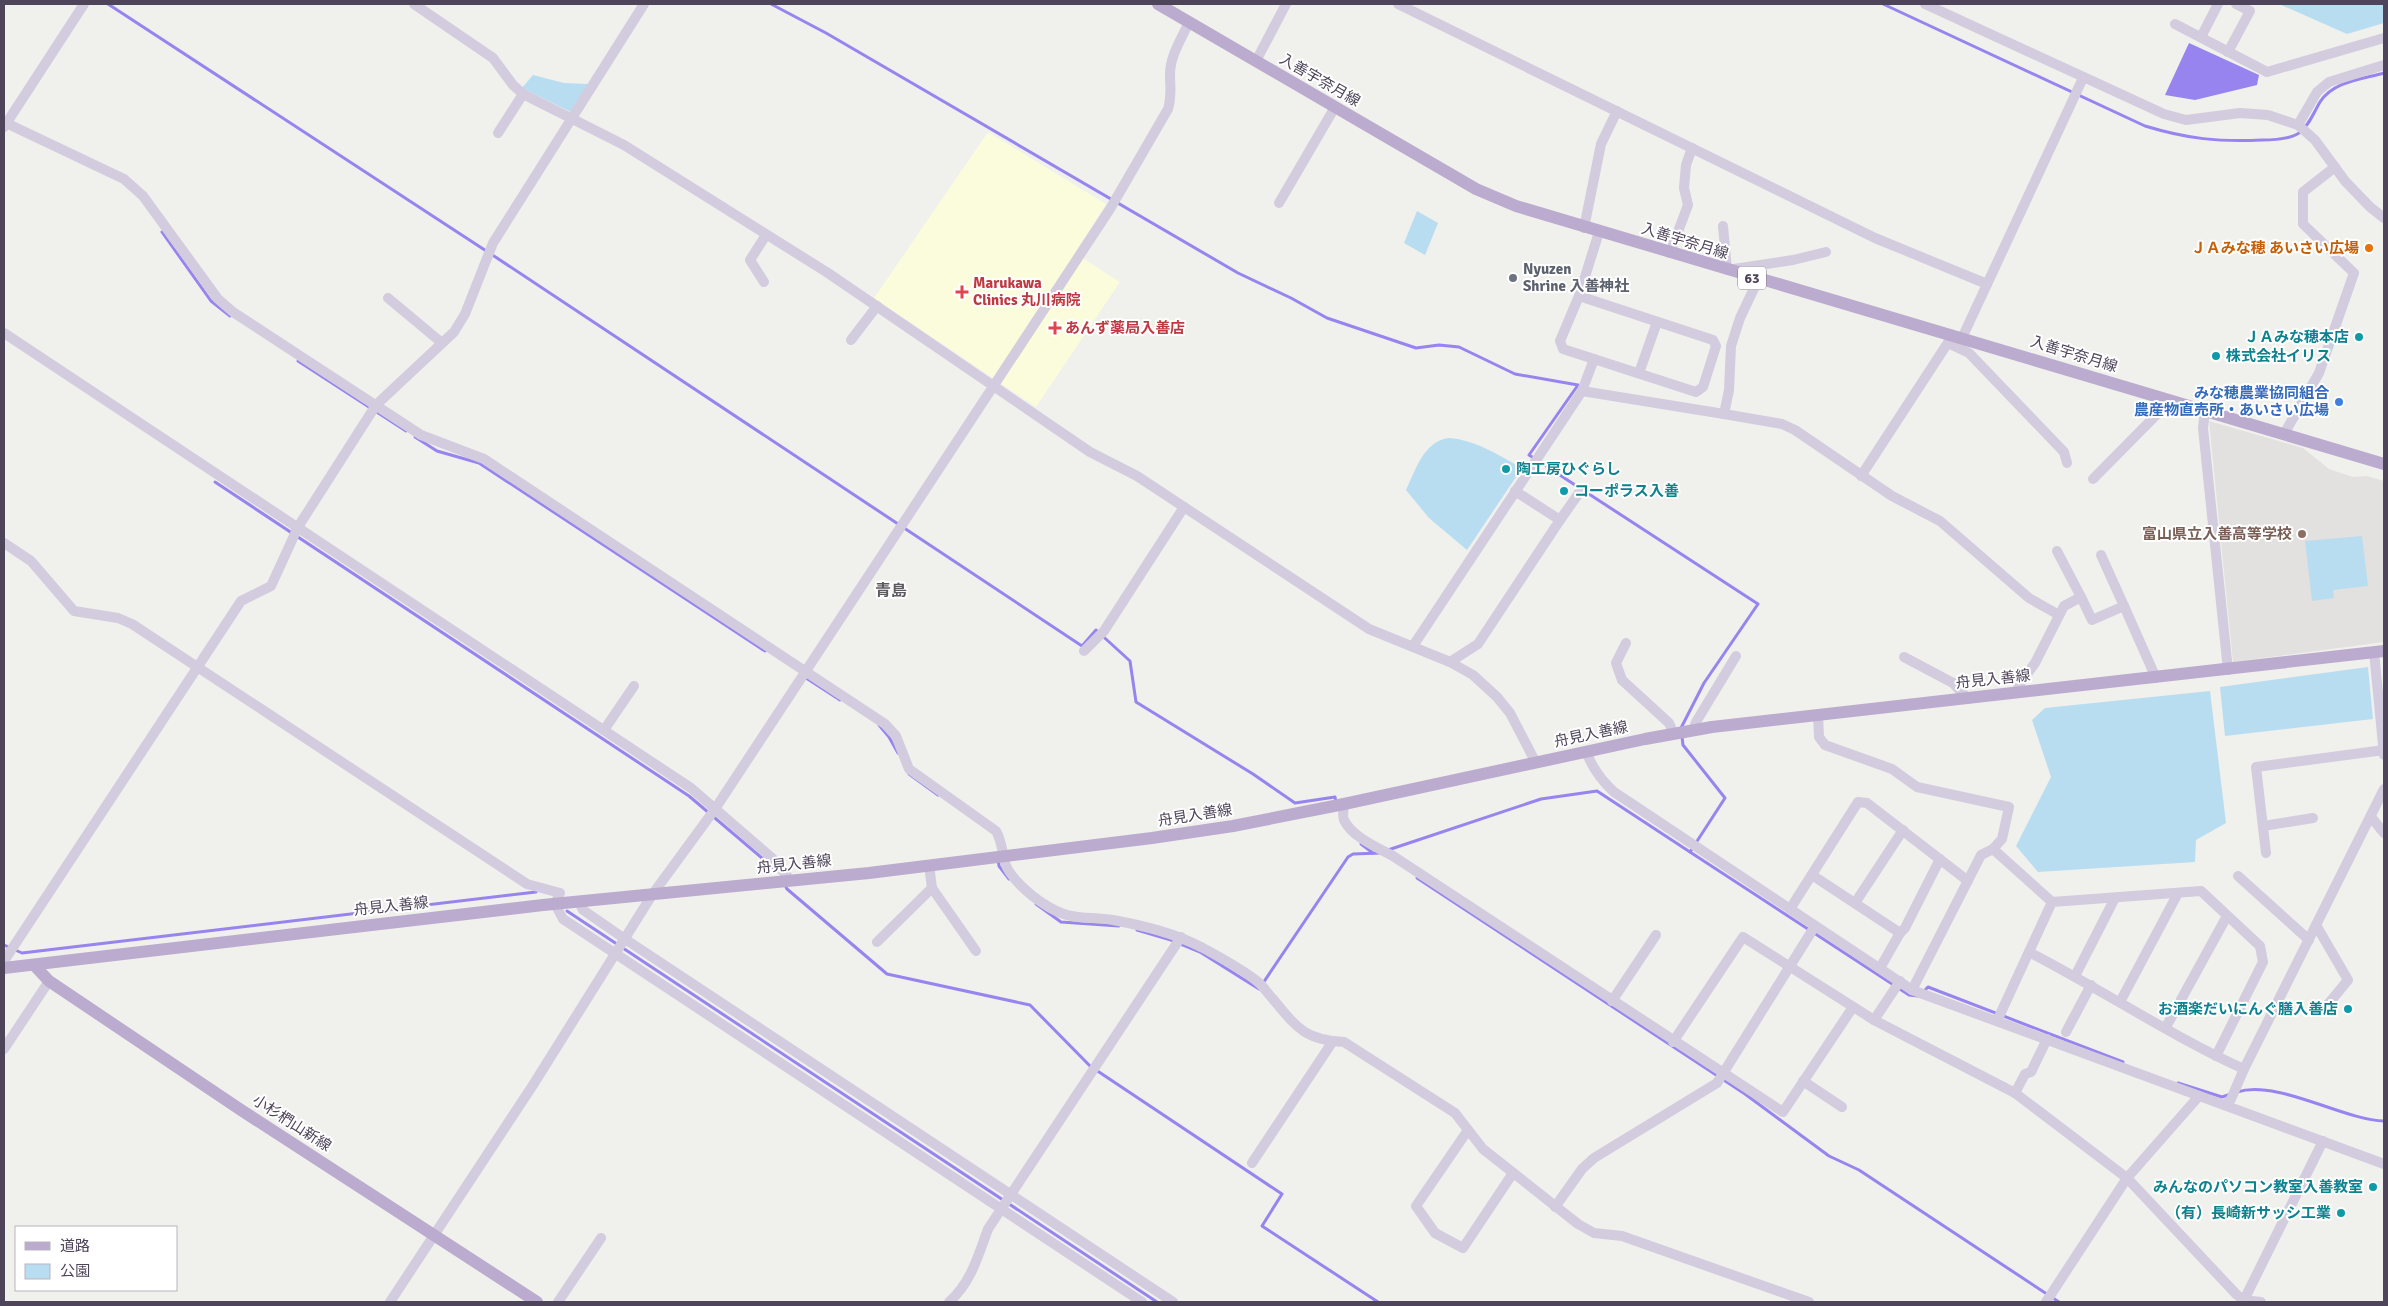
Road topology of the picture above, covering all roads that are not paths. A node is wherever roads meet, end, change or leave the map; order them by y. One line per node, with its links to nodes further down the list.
1 (84, 4): 22 (street)
2 (414, 4): 18 (street)
3 (644, 4): 21 (street)
4 (1158, 4): 10 (main road, 入善宇奈月線 / 63)
5 (1286, 4): 15 (street)
6 (1398, 4): 20 (street)
7 (1925, 4): 17 (street)
8 (2218, 4): 12 (street)
9 (2236, 4): 14 (street)
10 (1189, 22): 15 (main road, 入善宇奈月線 / 63); 49 (street)
11 (2175, 24): 12 (street)
12 (2201, 37): 14 (street)
13 (2384, 38): 14 (street)
14 (2228, 52)
15 (1256, 61): 19 (main road, 入善宇奈月線 / 63)
16 (2384, 65): 23 (street)
17 (2083, 78): 23 (street); 38 (street)
18 (523, 94): 21 (street); 24 (street)
19 (1335, 107): 27 (street); 30 (main road, 入善宇奈月線 / 63)
20 (1617, 111): 25 (street); 30 (street)
21 (572, 118): 32 (street); 46 (street)
22 (5, 124): 52 (street)
23 (2298, 125): 26 (street)
24 (498, 133)
25 (1692, 148): 34 (street); 38 (street)
26 (2334, 167): 28 (street); 55 (street)
27 (1279, 203)
28 (2384, 218)
29 (1723, 226): 35 (street)
30 (1584, 228): 31 (main road, 入善宇奈月線 / 63)
31 (1599, 232): 34 (main road, 入善宇奈月線 / 63); 39 (street)
32 (766, 234): 37 (street); 41 (street)
33 (1826, 252): 35 (street)
34 (1670, 253): 35 (main road, 入善宇奈月線 / 63)
35 (1727, 270): 36 (main road, 入善宇奈月線 / 63)
36 (1758, 280): 44 (main road, 入善宇奈月線 / 63); 54 (street)
37 (764, 282)
38 (1987, 284): 44 (street)
39 (1579, 296): 42 (street); 47 (street)
40 (388, 298): 46 (street)
41 (877, 306): 45 (street); 49 (street)
42 (1657, 322): 48 (street); 48 (street)
43 (4, 333): 64 (street)
44 (1954, 339): 51 (main road, 入善宇奈月線 / 63); 56 (street); 58 (street)
45 (852, 340)
46 (442, 343): 52 (street)
47 (1594, 359): 48 (street); 50 (street)
48 (1639, 373)
49 (995, 386): 62 (street); 80 (street)
50 (1582, 391): 54 (street); 60 (street)
51 (2171, 400): 53 (main road, 入善宇奈月線 / 63); 59 (street)
52 (376, 405): 64 (street); 80 (street)
53 (2205, 410): 55 (main road, 入善宇奈月線 / 63); 79 (street)
54 (1724, 414): 58 (street)
55 (2284, 434): 57 (main road, 入善宇奈月線 / 63)
56 (2067, 463)
57 (2384, 464)
58 (1861, 476): 70 (street)
59 (2093, 479)
60 (1515, 491): 63 (street); 72 (street)
61 (1579, 493): 63 (street)
62 (1184, 507): 72 (street); 73 (street)
63 (1560, 520): 77 (street)
64 (298, 527): 78 (street); 86 (street)
65 (4, 542): 78 (street)
66 (2057, 550): 68 (street)
67 (2101, 555): 69 (street)
68 (2081, 597): 69 (street); 70 (street)
69 (2124, 606): 81 (street)
70 (2059, 615): 83 (street)
71 (1626, 643): 88 (street)
72 (1413, 646): 77 (street)
73 (1084, 651)
74 (2379, 652): 79 (main road, 舟見入善線); 89 (street)
75 (1736, 656): 87 (street)
76 (1904, 657): 84 (street)
77 (1450, 662): 92 (street)
78 (198, 667): 117 (street); 130 (street)
79 (2228, 670): 81 (main road, 舟見入善線)
80 (805, 671): 95 (street); 103 (street)
81 (2156, 678): 83 (main road, 舟見入善線)
82 (634, 686): 86 (street)
83 (2017, 693): 84 (main road, 舟見入善線)
84 (1968, 699): 85 (main road, 舟見入善線)
85 (1818, 715): 87 (main road, 舟見入善線); 101 (street)
86 (604, 730): 95 (street)
87 (1693, 730): 88 (main road, 舟見入善線)
88 (1674, 734): 90 (main road, 舟見入善線)
89 (2384, 750): 91 (street); 98 (street)
90 (1586, 751): 92 (main road, 舟見入善線); 118 (street)
91 (2384, 755)
92 (1536, 763): 94 (main road, 舟見入善線)
93 (2384, 789): 96 (street)
94 (1344, 804): 103 (main road, 舟見入善線); 139 (street)
95 (715, 809): 108 (street); 112 (street)
96 (2371, 817): 100 (street); 120 (street)
97 (2313, 818): 98 (street)
98 (2263, 826): 102 (street)
99 (1902, 830): 104 (street); 106 (street); 116 (street)
100 (2384, 833)
101 (1993, 849): 109 (street); 115 (street)
102 (2266, 853)
103 (1004, 856): 105 (main road, 舟見入善線); 124 (street)
104 (1940, 859): 109 (street); 122 (street)
105 (929, 865): 108 (main road, 舟見入善線); 110 (street)
106 (1812, 875): 116 (street); 118 (street)
107 (2238, 876): 125 (street)
108 (791, 881): 112 (main road, 舟見入善線)
109 (1968, 881): 138 (street)
110 (932, 888): 126 (street); 128 (street)
111 (2177, 894): 113 (street); 119 (street); 140 (street)
112 (652, 895): 114 (main road, 舟見入善線); 127 (street)
113 (2115, 898): 115 (street); 134 (street)
114 (579, 902): 117 (main road, 舟見入善線); 127 (street)
115 (2052, 902): 129 (street)
116 (1855, 903): 122 (street)
117 (555, 904): 127 (street); 131 (main road, 舟見入善線)
118 (1790, 909): 121 (street)
119 (2227, 916): 145 (street); 151 (street)
120 (2316, 925): 125 (street); 142 (street)
121 (1815, 926): 132 (street); 133 (street)
122 (1900, 933): 133 (street)
123 (1656, 935): 139 (street)
124 (1182, 937): 148 (street); 165 (street)
125 (2308, 940): 152 (street)
126 (877, 942)
127 (620, 946): 165 (street); 167 (street); 168 (street)
128 (976, 950)
129 (2029, 952): 134 (street); 144 (street)
130 (5, 965): 131 (main road, 舟見入善線)
131 (34, 966): 135 (main road, 小杉椚山新線)
132 (1790, 967): 141 (street); 149 (street); 153 (street)
133 (1880, 968): 136 (street)
134 (2075, 976): 137 (street)
135 (49, 981): 150 (street); 168 (main road, 小杉椚山新線)
136 (1900, 981): 138 (street); 143 (street)
137 (2091, 985): 140 (street); 146 (street)
138 (1912, 990): 144 (street)
139 (1612, 1001): 149 (street)
140 (2120, 1002): 145 (street)
141 (1853, 1007): 143 (street); 154 (street)
142 (2325, 1008)
143 (1874, 1020): 155 (street)
144 (1997, 1021): 147 (street)
145 (2166, 1027): 151 (street)
146 (2066, 1032)
147 (2047, 1040): 155 (street); 156 (street)
148 (1333, 1041): 159 (street); 161 (street)
149 (1673, 1042): 153 (street)
150 (4, 1049)
151 (2216, 1056): 152 (street)
152 (2244, 1069): 157 (street)
153 (1723, 1074): 154 (street); 166 (street)
154 (1803, 1081): 158 (street)
155 (2015, 1093): 164 (street)
156 (2199, 1096): 157 (street); 164 (street)
157 (2225, 1105): 160 (street)
158 (1842, 1107)
159 (1468, 1130): 163 (street); 163 (street)
160 (2324, 1141): 162 (street); 170 (street)
161 (1252, 1163)
162 (2384, 1164)
163 (1513, 1173): 166 (street)
164 (2127, 1178): 170 (street); 178 (street)
165 (1011, 1196): 167 (street); 176 (street)
166 (1555, 1207): 177 (street)
167 (1001, 1210): 174 (street); 175 (street)
168 (435, 1234): 171 (street); 172 (main road, 小杉椚山新線)
169 (601, 1238): 173 (street)
170 (2244, 1301): 179 (street)
171 (390, 1302)
172 (537, 1302)
173 (558, 1302)
174 (949, 1302)
175 (1142, 1302)
176 (1173, 1302)
177 (1809, 1302)
178 (2046, 1302)
179 (2261, 1302)

